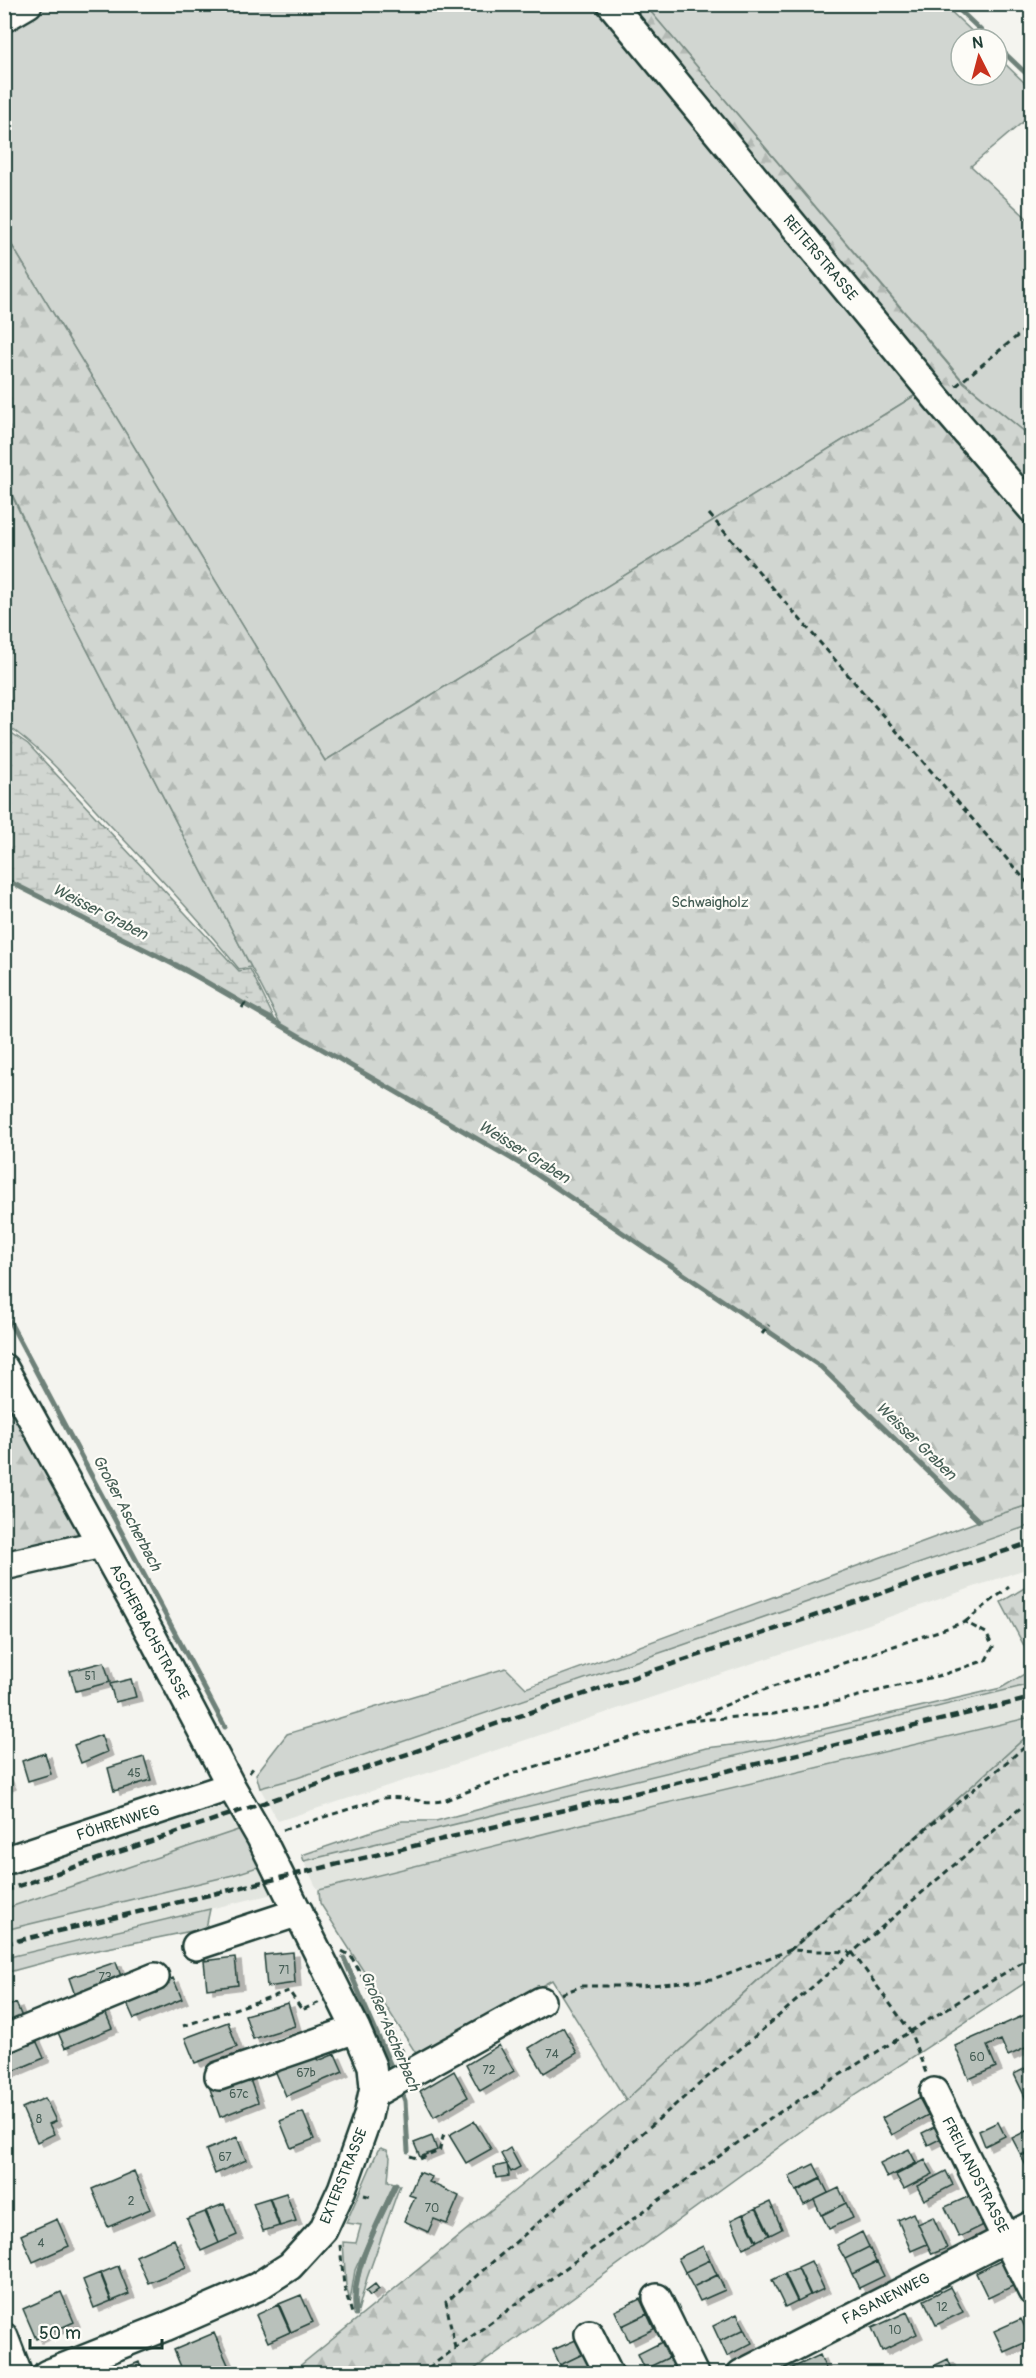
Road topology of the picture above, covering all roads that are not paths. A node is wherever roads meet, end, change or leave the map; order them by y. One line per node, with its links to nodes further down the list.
1 (28, 4): 3 (street)
2 (611, 4): 4 (street, REITERSTRASSE)
3 (4, 18)
4 (1032, 509)
5 (6, 1372): 6 (street, ASCHERBACHSTRASSE)
6 (102, 1544): 7 (street); 8 (street, ASCHERBACHSTRASSE)
7 (4, 1566)
8 (231, 1786): 9 (street, FÖHRENWEG); 10 (street, ASCHERBACHSTRASSE)
9 (4, 1860)
10 (295, 1905): 11 (street); 14 (street, EXTERSTRASSE)
11 (196, 1946)
12 (156, 1977): 15 (street)
13 (541, 2001): 18 (street)
14 (356, 2029): 16 (street); 18 (street, EXTERSTRASSE)
15 (4, 2039)
16 (219, 2076)
17 (933, 2092): 20 (street, FREILANDSTRASSE)
18 (373, 2094): 26 (street, EXTERSTRASSE)
19 (1032, 2225): 20 (street, FASANENWEG)
20 (1006, 2237): 21 (street, FREILANDSTRASSE); 29 (street, FASANENWEG)
21 (1032, 2291)
22 (657, 2298): 28 (street)
23 (589, 2334): 27 (street)
24 (4, 2337): 25 (street)
25 (18, 2373)
26 (46, 2373)
27 (609, 2373)
28 (694, 2373)
29 (741, 2373)

